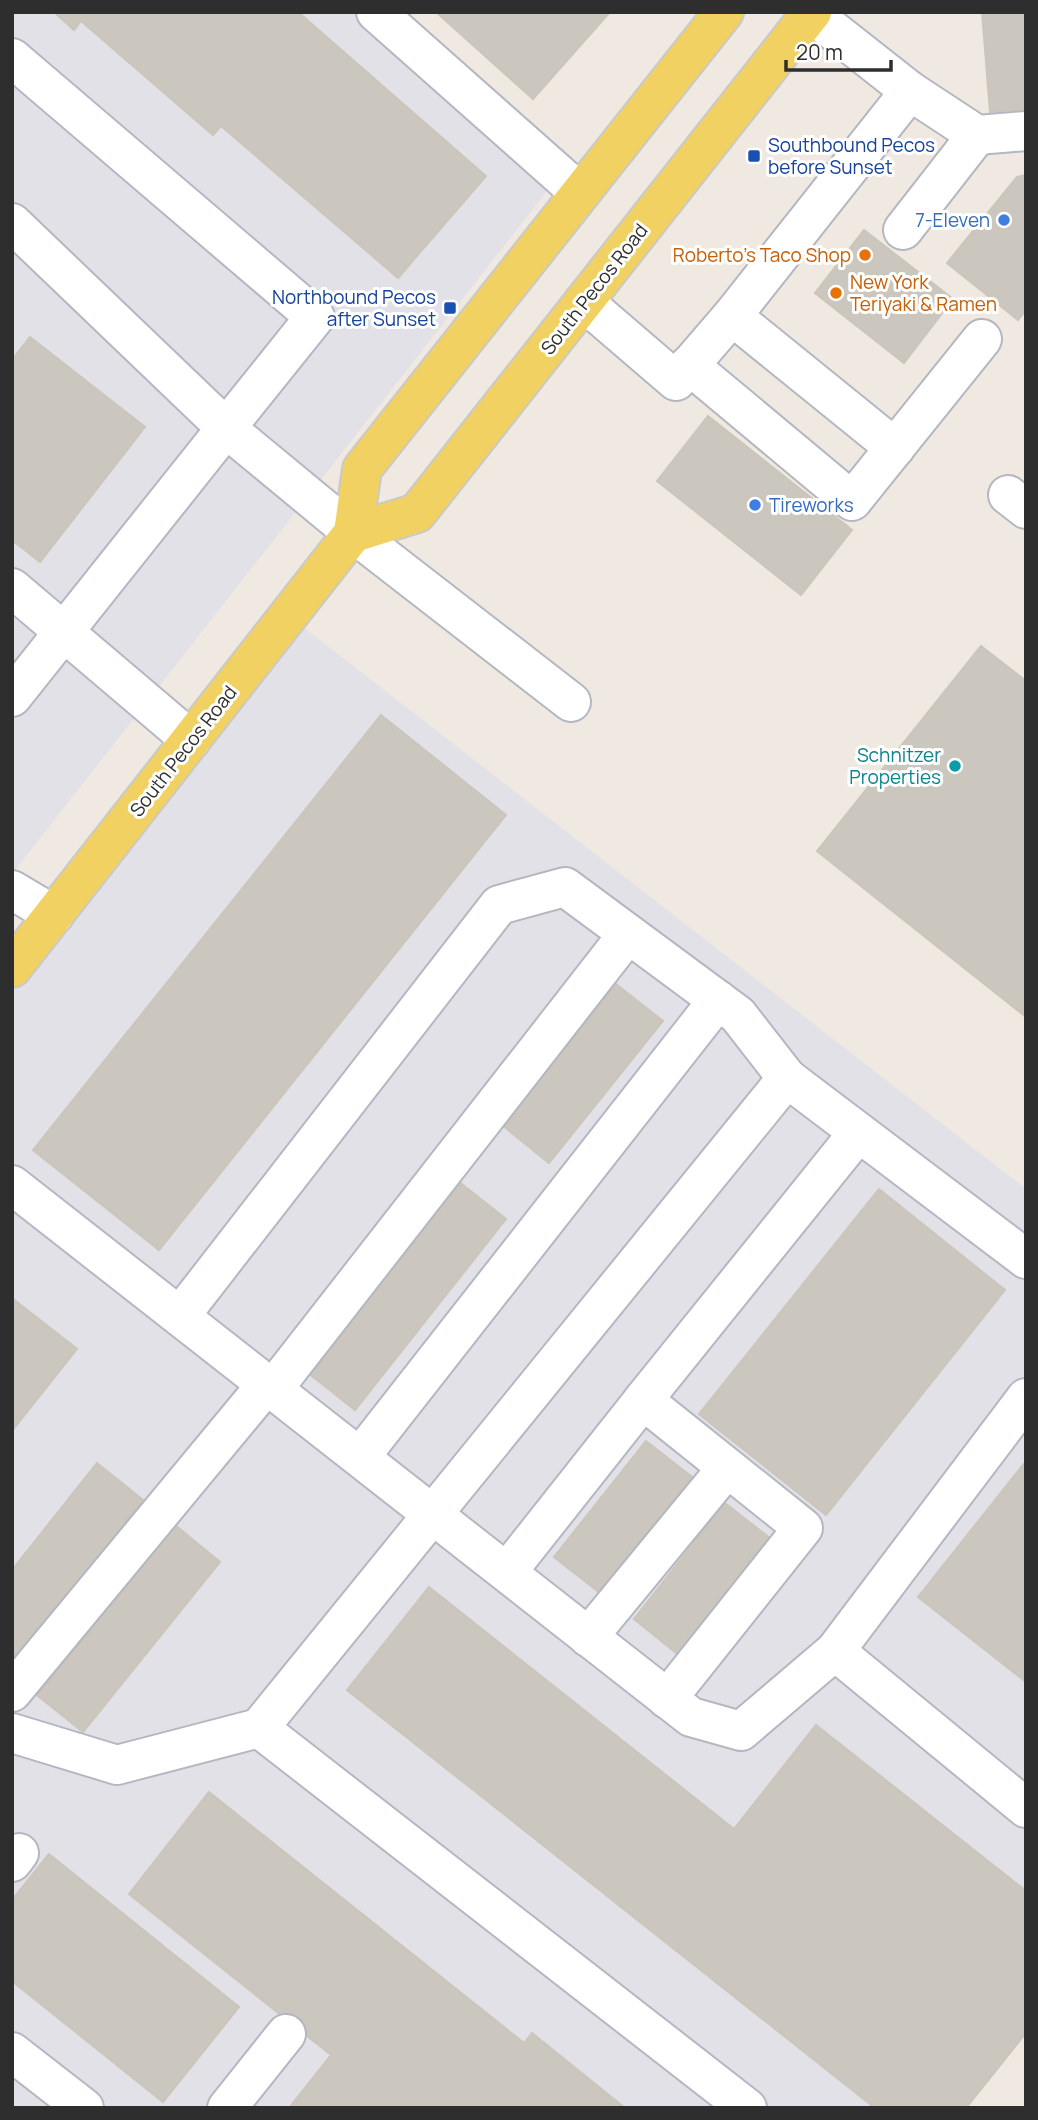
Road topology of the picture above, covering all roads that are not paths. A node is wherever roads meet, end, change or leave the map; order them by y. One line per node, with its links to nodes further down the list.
1 (376, 12): 8 (lane)
2 (724, 12): 8 (main road)
3 (812, 13): 5 (lane); 11 (main road, South Pecos Road)
4 (12, 58): 15 (lane)
5 (910, 91): 7 (lane); 12 (lane)
6 (1026, 131): 7 (lane)
7 (977, 135): 9 (lane)
8 (580, 193): 17 (main road)
9 (903, 230)
10 (18, 242): 15 (lane)
11 (584, 302): 14 (lane); 17 (main road, South Pecos Road)
12 (732, 316): 14 (lane); 16 (lane)
13 (982, 339): 16 (lane)
14 (689, 365): 16 (lane)
15 (226, 428): 17 (lane); 19 (lane)
16 (895, 447)
17 (353, 533): 21 (lane); 22 (main road, South Pecos Road)
18 (12, 588): 19 (lane)
19 (64, 631): 20 (lane); 22 (lane)
20 (12, 697)
21 (571, 702)
22 (191, 740): 24 (main road, South Pecos Road)
23 (12, 890): 24 (lane)
24 (54, 915): 26 (main road, South Pecos Road)
25 (628, 934): 27 (lane); 32 (lane); 33 (lane)
26 (15, 958)
27 (718, 1000): 28 (lane); 36 (lane)
28 (787, 1078): 29 (lane); 38 (lane)
29 (858, 1133): 31 (lane); 35 (lane)
30 (12, 1185): 32 (lane)
31 (1026, 1259)
32 (180, 1316): 33 (lane)
33 (270, 1386): 36 (lane); 42 (lane)
34 (1026, 1398): 41 (lane)
35 (643, 1400): 37 (lane); 39 (lane)
36 (360, 1457): 38 (lane)
37 (727, 1468): 40 (lane); 43 (lane)
38 (432, 1514): 39 (lane); 44 (lane)
39 (507, 1572): 40 (lane)
40 (588, 1637): 43 (lane)
41 (835, 1651): 43 (lane); 46 (lane)
42 (12, 1692)
43 (667, 1699)
44 (259, 1728): 45 (lane); 51 (lane)
45 (12, 1733)
46 (1026, 1808)
47 (286, 2034): 50 (lane)
48 (12, 2052): 49 (lane)
49 (84, 2108)
50 (227, 2108)
51 (747, 2108)

